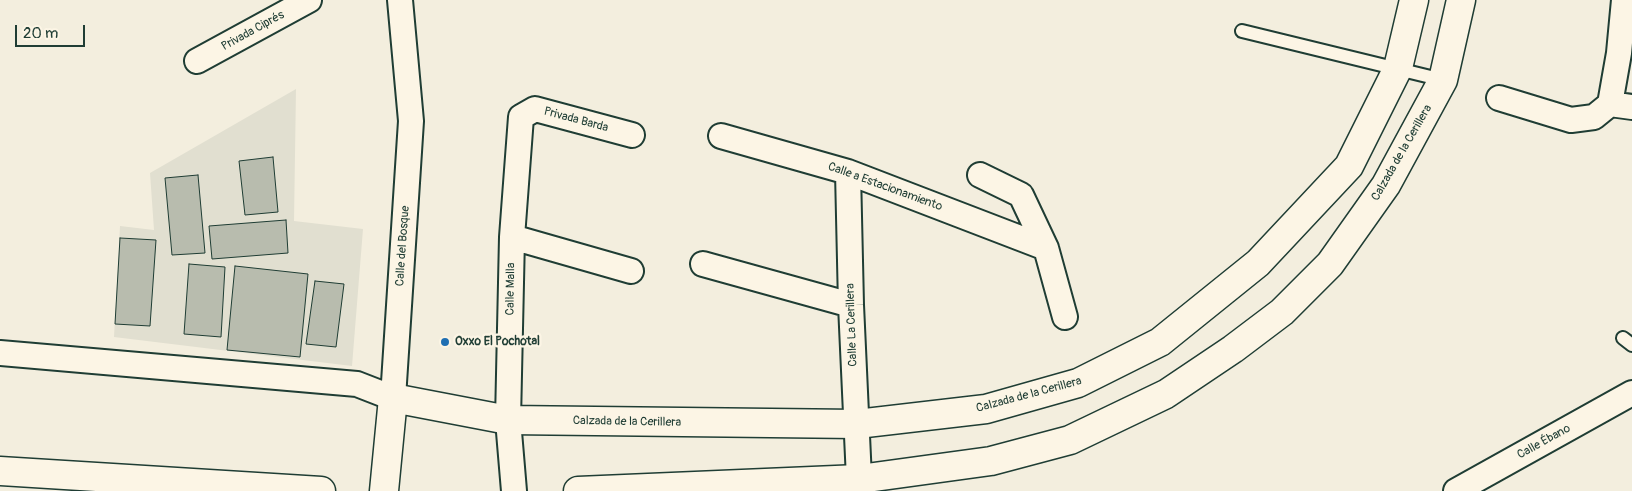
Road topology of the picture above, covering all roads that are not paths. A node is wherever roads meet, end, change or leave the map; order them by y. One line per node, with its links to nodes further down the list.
1 (309, 0): 7 (street, Privada Ciprés)
2 (400, 0): 25 (street, Calle del Bosque)
3 (1414, 0): 8 (street, Calzada de la Cerillera)
4 (1460, 0): 9 (street, Calzada de la Cerillera)
5 (1624, 0): 11 (street)
6 (1242, 31): 8 (lane)
7 (197, 61)
8 (1398, 68): 9 (lane); 27 (street, Calzada de la Cerillera)
9 (1443, 80): 29 (street, Calzada de la Cerillera)
10 (1499, 98): 11 (street)
11 (1621, 106)
12 (521, 117): 13 (street, Privada Barda); 17 (street, Calle Malla)
13 (632, 135)
14 (721, 136): 15 (street, Calle a Estacionamiento)
15 (848, 172): 18 (street, Calle a Estacionamiento); 21 (street, Calle La Cerillera)
16 (980, 175): 18 (street)
17 (512, 236): 20 (street); 26 (street, Calle Malla)
18 (1046, 248): 22 (street)
19 (703, 264): 21 (street)
20 (631, 271)
21 (850, 305): 27 (street, Calle La Cerillera)
22 (1065, 317)
23 (0, 353): 25 (street)
24 (1632, 393): 34 (street, Calle Ébano)
25 (393, 398): 26 (street, Calzada de la Cerillera); 31 (street, Calle del Bosque)
26 (508, 420): 27 (street, Calzada de la Cerillera); 32 (street, Calle Malla)
27 (856, 424): 29 (street, Calle La Cerillera)
28 (0, 471): 30 (street)
29 (859, 479): 33 (street, Calzada de la Cerillera)
30 (321, 491)
31 (384, 491)
32 (514, 491)
33 (578, 491)
34 (1456, 491)

